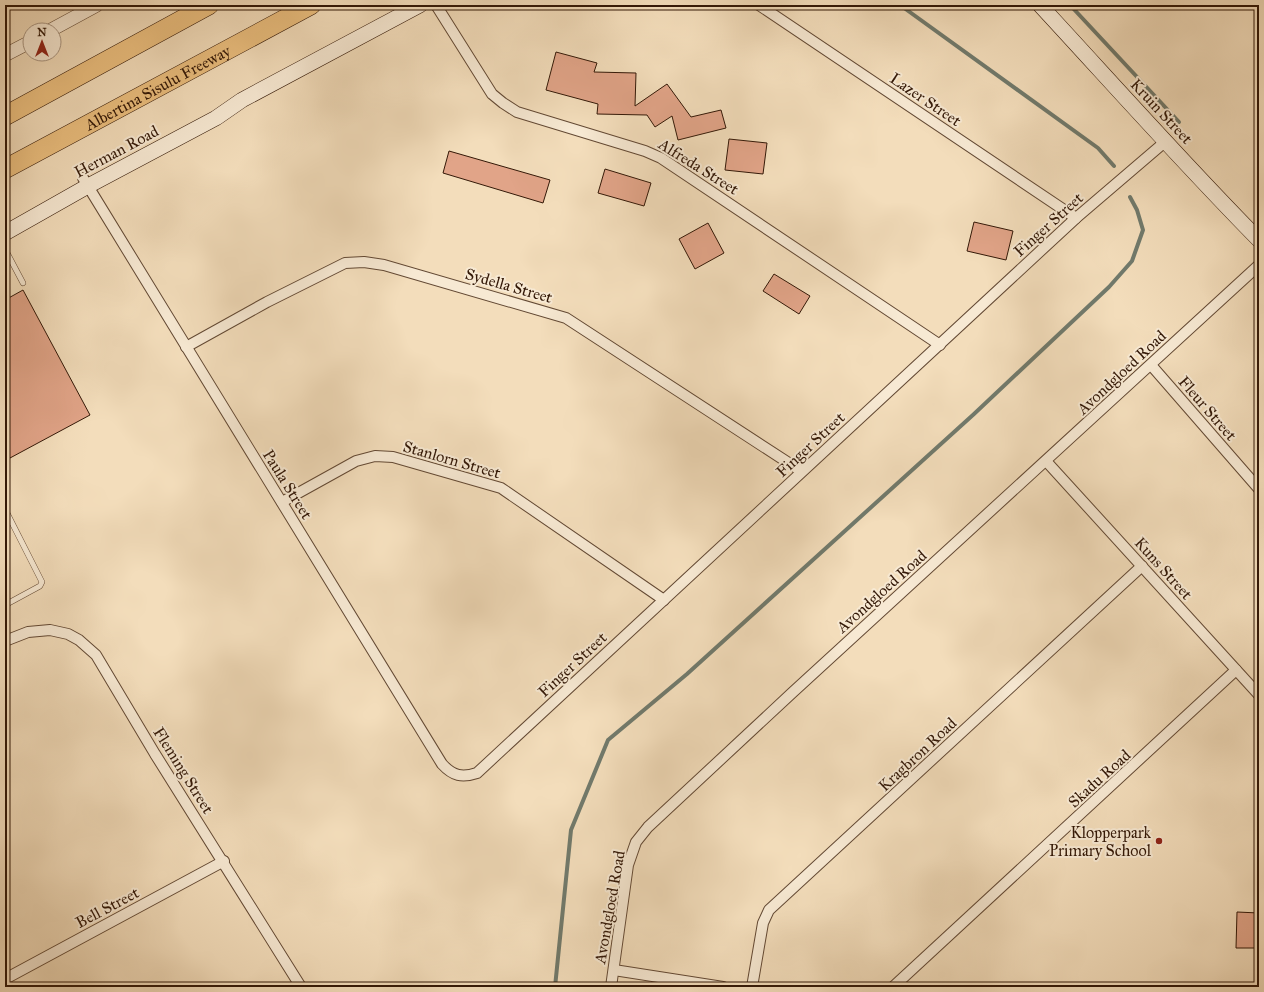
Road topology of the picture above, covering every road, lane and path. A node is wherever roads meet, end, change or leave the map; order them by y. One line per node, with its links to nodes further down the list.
1 (97, 5): 8 (street)
2 (209, 5): 11 (highway)
3 (311, 5): 13 (highway, Albertina Sisulu Freeway)
4 (420, 5): 14 (main road, Herman Road)
5 (436, 5): 22 (street, Alfreda Street)
6 (759, 5): 15 (street, Lazer Street)
7 (1040, 5): 12 (main road, Kruin Street)
8 (62, 24)
9 (22, 46): 10 (street)
10 (5, 55)
11 (5, 116)
12 (1166, 141): 15 (street, Finger Street); 18 (main road, Kruin Street)
13 (5, 169)
14 (86, 182): 16 (main road, Herman Road); 17 (main road, Herman Road); 23 (street, Paula Street)
15 (1076, 218): 22 (street, Finger Street)
16 (5, 222)
17 (5, 233)
18 (1259, 240)
19 (5, 249): 21 (lane)
20 (1259, 265): 24 (street, Avondgloed Road)
21 (23, 283)
22 (940, 345): 26 (street, Finger Street)
23 (186, 347): 26 (street, Sydella Street); 28 (street, Paula Street)
24 (1151, 365): 25 (street, Avondgloed Road); 27 (street, Fleur Street)
25 (1046, 461): 30 (street, Kuns Street); 38 (street, Avondgloed Road)
26 (801, 471): 31 (street, Finger Street)
27 (1259, 489)
28 (282, 502): 31 (street, Stanlorn Street); 36 (street, Paula Street)
29 (5, 509): 32 (lane)
30 (1142, 566): 34 (street, Kuns Street); 43 (street, Kragbron Road)
31 (664, 600): 36 (street, Finger Street)
32 (5, 606)
33 (5, 641): 37 (street, Fleming Street)
34 (1236, 670): 35 (street, Kuns Street); 44 (street, Skadu Road)
35 (1259, 695)
36 (477, 773)
37 (224, 861): 39 (street, Bell Street); 40 (street, Fleming Street)
38 (614, 970): 41 (street, Avondgloed Road); 42 (street)
39 (5, 979)
40 (301, 987)
41 (611, 987)
42 (723, 987)
43 (752, 987)
44 (893, 987)

